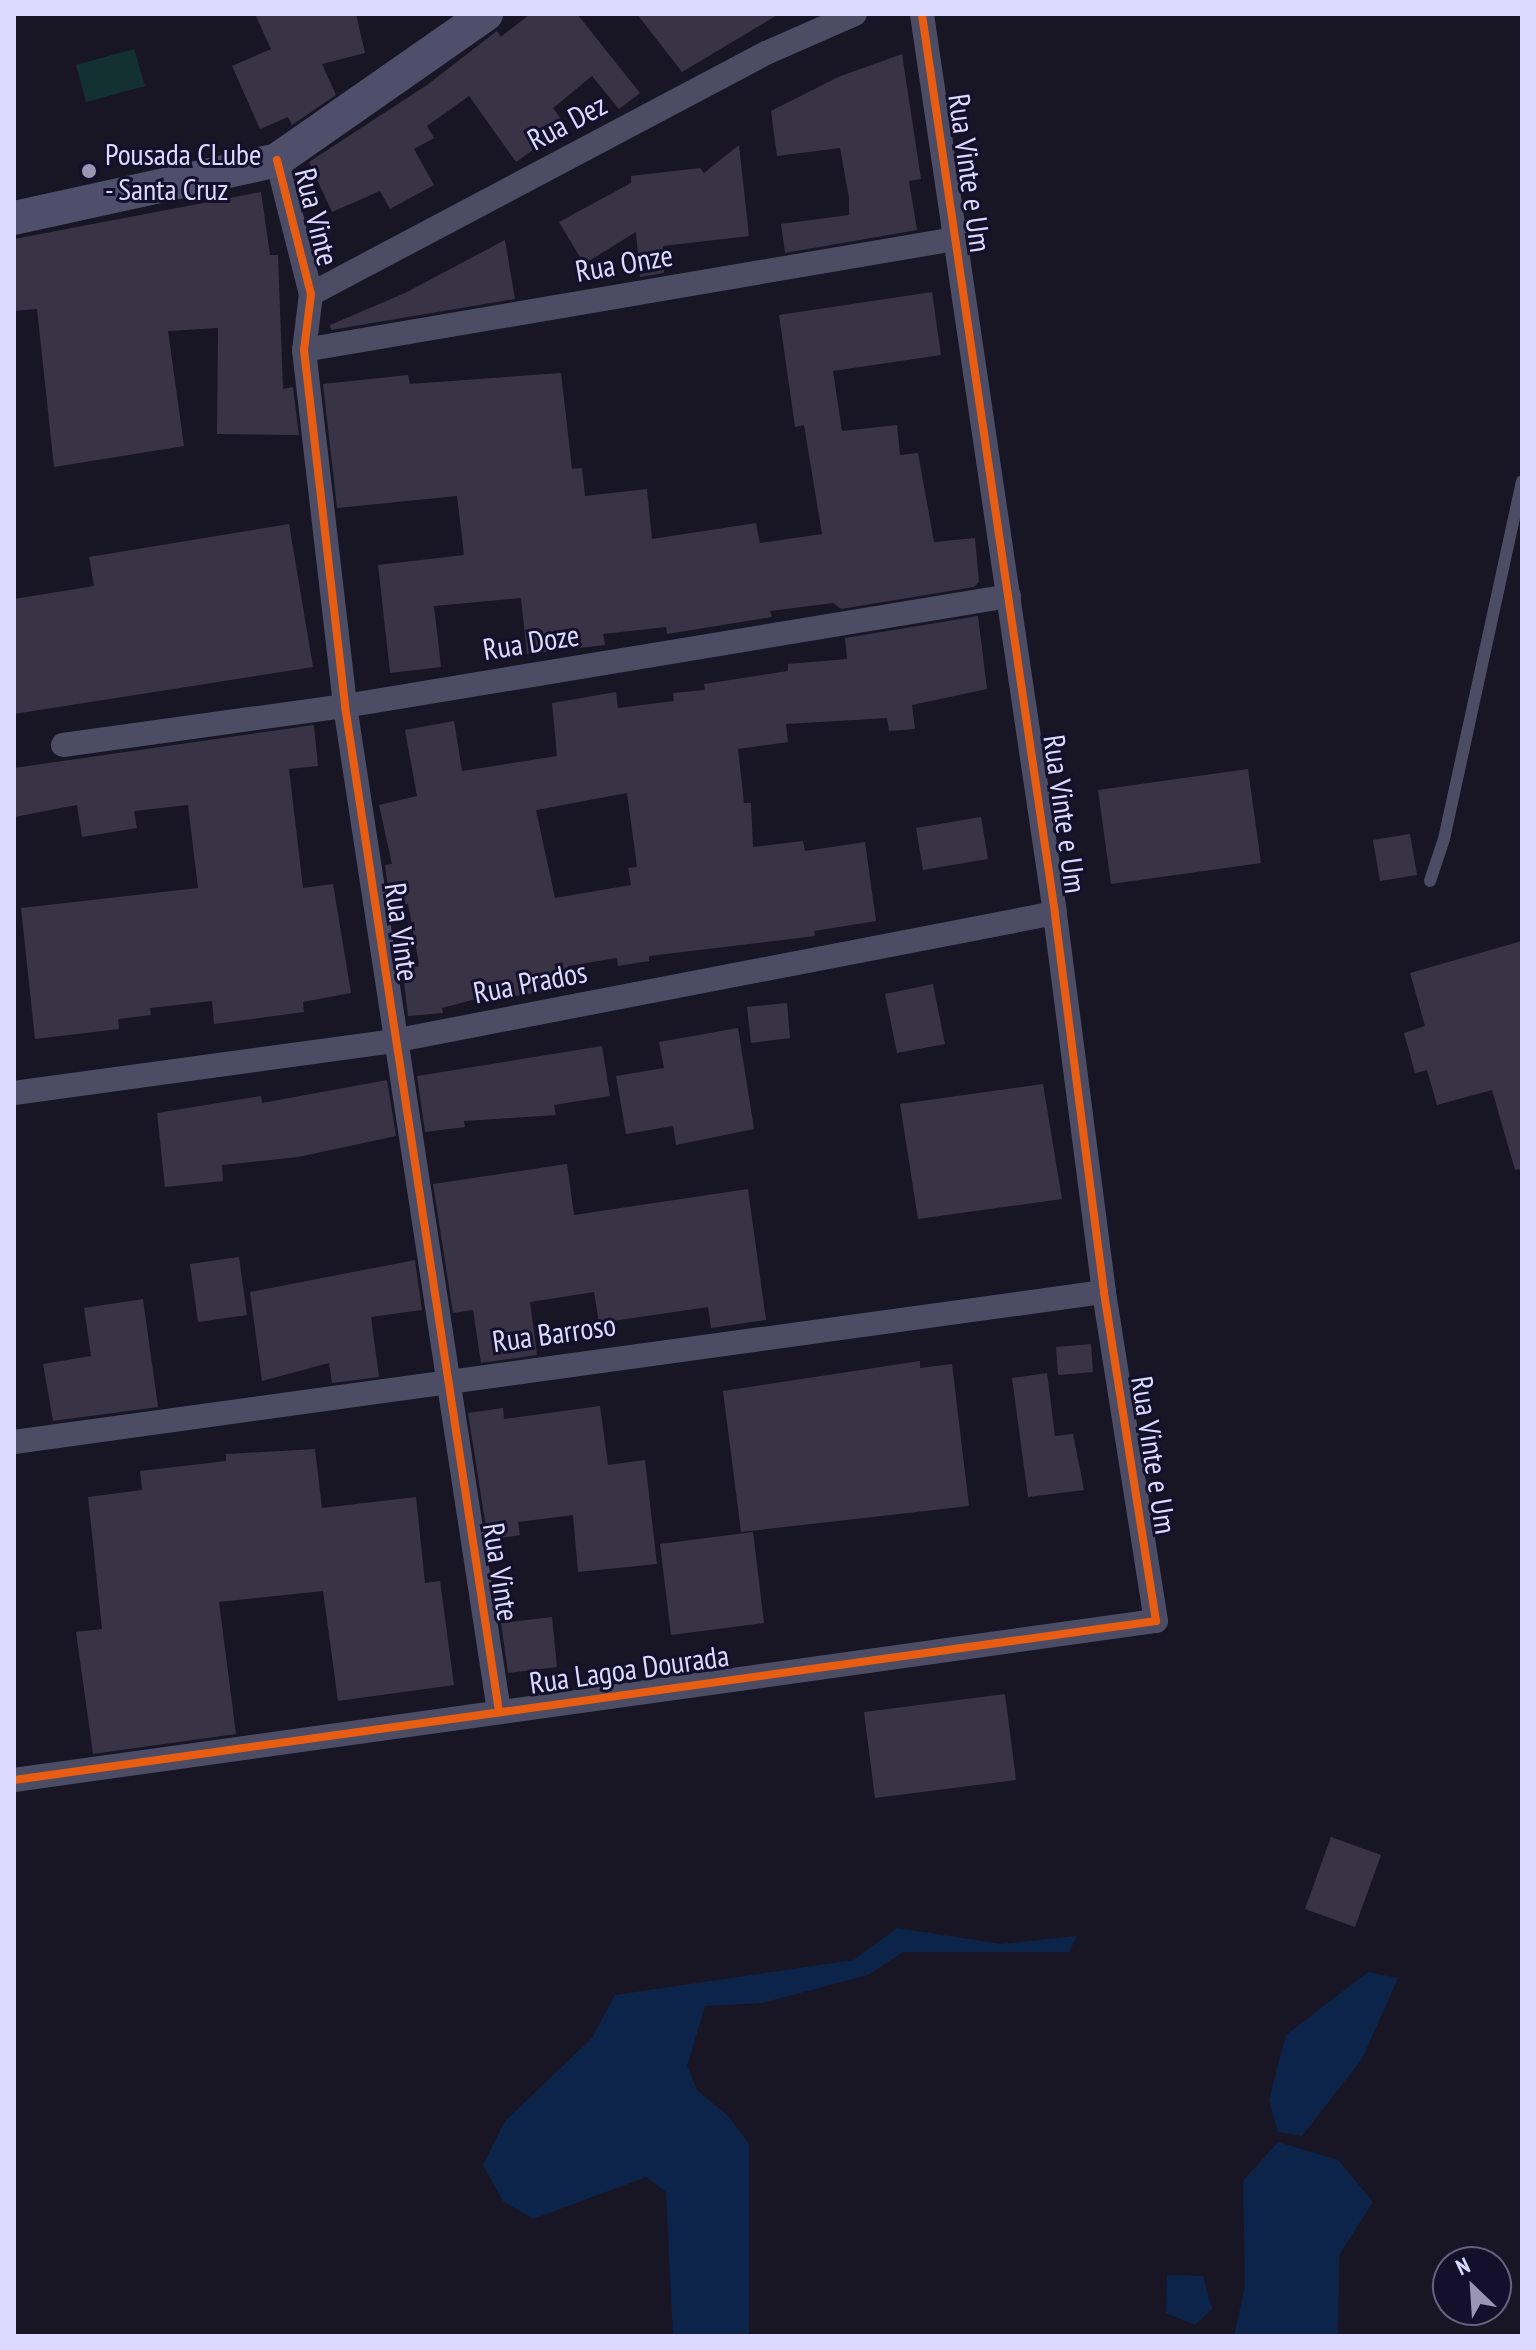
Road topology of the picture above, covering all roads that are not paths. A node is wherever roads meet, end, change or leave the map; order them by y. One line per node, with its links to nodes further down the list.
1 (486, 14): 4 (main road)
2 (855, 14): 7 (street, Rua Dez)
3 (922, 14): 6 (street, Rua Vinte e Um)
4 (277, 160): 5 (main road); 7 (street, Rua Vinte)
5 (14, 218)
6 (955, 239): 8 (street, Rua Onze); 10 (street, Rua Vinte e Um)
7 (311, 294): 8 (street, Rua Vinte)
8 (304, 350): 11 (street, Rua Vinte)
9 (1522, 481): 13 (lane)
10 (1009, 596): 11 (street, Rua Doze); 14 (street, Rua Vinte e Um)
11 (345, 706): 12 (street, Rua Doze); 15 (street, Rua Vinte)
12 (63, 745)
13 (1430, 881)
14 (1055, 913): 15 (street, Rua Prados); 17 (street, Rua Vinte e Um)
15 (393, 1041): 16 (street, Rua Prados); 18 (street, Rua Vinte)
16 (14, 1093)
17 (1104, 1292): 18 (street, Rua Barroso); 20 (street, Rua Vinte e Um)
18 (445, 1379): 19 (street, Rua Barroso); 21 (street, Rua Vinte)
19 (14, 1442)
20 (1156, 1621): 21 (street, Rua Lagoa Dourada)
21 (499, 1711): 22 (street, Rua Lagoa Dourada)
22 (14, 1780)

